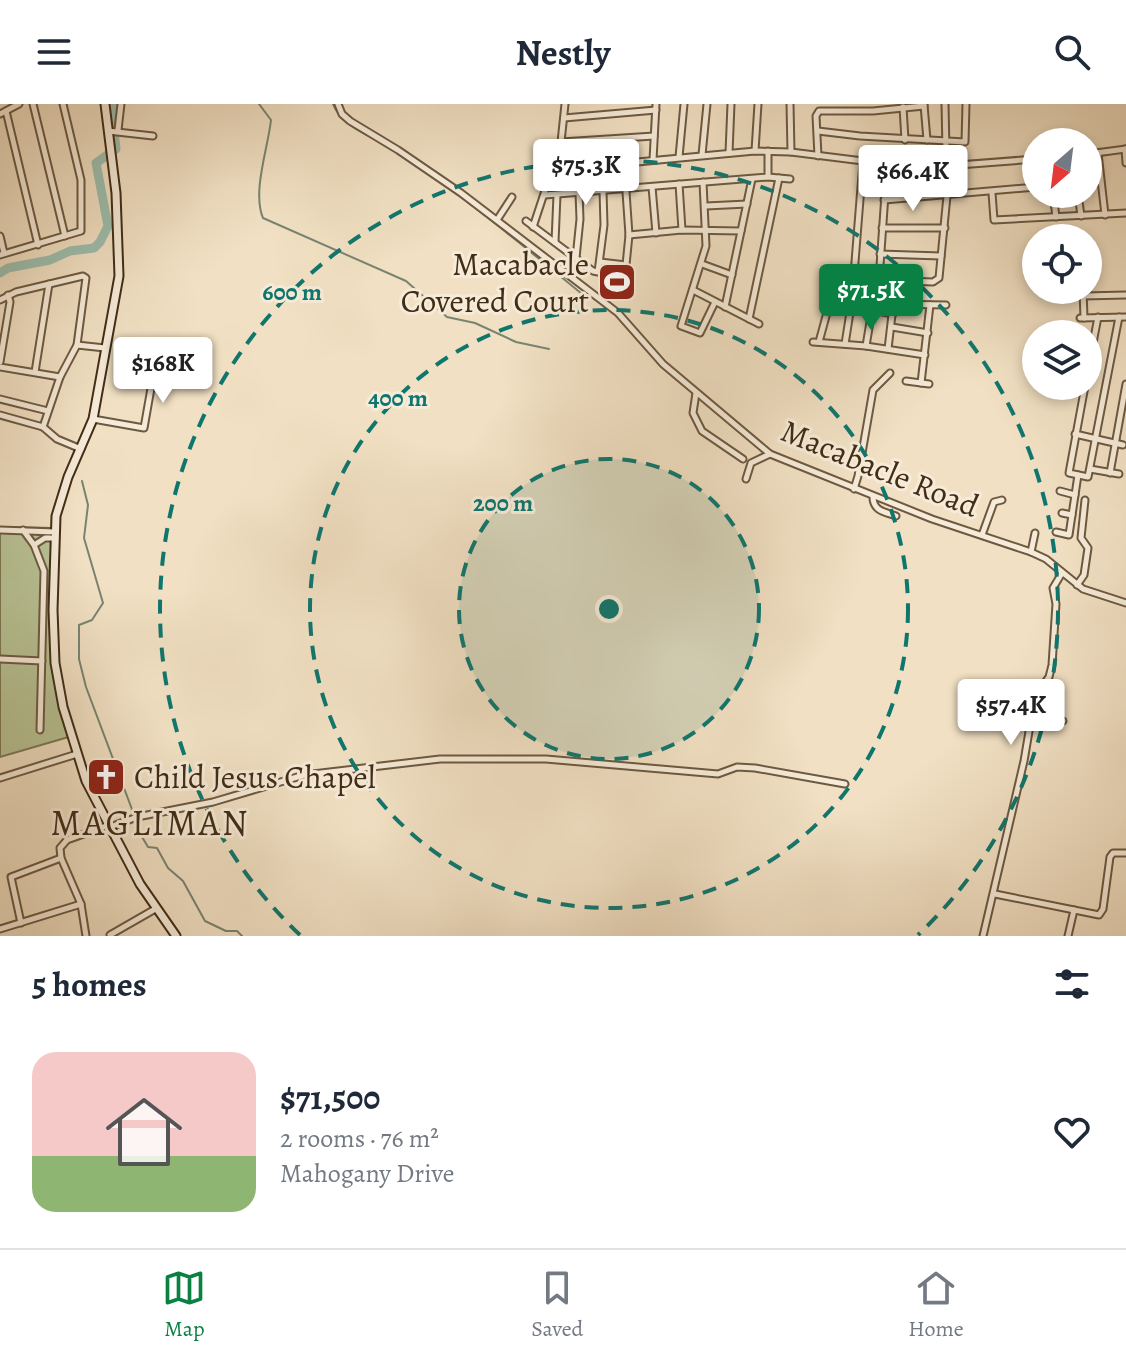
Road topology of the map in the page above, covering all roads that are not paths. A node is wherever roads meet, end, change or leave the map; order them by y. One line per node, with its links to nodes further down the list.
1 (19, 104): 18 (street)
2 (33, 104): 82 (street)
3 (63, 104): 82 (street)
4 (105, 104): 20 (street)
5 (121, 104): 20 (street)
6 (338, 104): 71 (street, Macabacle Road)
7 (565, 104): 19 (street)
8 (684, 104): 36 (street)
9 (707, 104): 34 (street)
10 (731, 104): 33 (street)
11 (758, 104): 29 (street)
12 (790, 104): 31 (street)
13 (945, 104): 27 (street)
14 (966, 104): 27 (street)
15 (924, 105): 17 (street); 25 (street)
16 (656, 107): 19 (street); 23 (street)
17 (903, 107): 21 (street); 24 (street)
18 (3, 112): 84 (street)
19 (564, 118): 26 (street)
20 (114, 130): 22 (street); 121 (street)
21 (818, 131): 24 (street); 35 (street)
22 (153, 136)
23 (654, 136): 26 (street); 37 (street)
24 (905, 140): 25 (street)
25 (927, 140): 27 (street)
26 (561, 142): 44 (street)
27 (945, 142): 43 (street)
28 (1125, 149): 32 (street); 41 (street)
29 (755, 151): 30 (street); 33 (street)
30 (768, 151): 31 (street); 45 (street)
31 (791, 152): 35 (street)
32 (1102, 152)
33 (729, 153): 34 (street)
34 (702, 155): 36 (street)
35 (818, 156): 39 (street)
36 (679, 157): 37 (street)
37 (653, 160): 40 (street)
38 (1022, 160): 43 (street)
39 (863, 162): 42 (street); 103 (street)
40 (624, 163): 44 (street); 52 (street)
41 (1126, 163)
42 (887, 166): 43 (street); 62 (street)
43 (946, 168): 60 (street)
44 (552, 170): 58 (street)
45 (768, 177): 46 (street); 47 (street)
46 (779, 178): 48 (street); 113 (street)
47 (752, 179): 49 (street); 63 (street)
48 (790, 179)
49 (703, 182): 50 (street); 64 (street)
50 (679, 184): 51 (street); 76 (street)
51 (652, 187): 52 (street); 79 (street)
52 (626, 188): 55 (street); 80 (street)
53 (1102, 188): 68 (street)
54 (1022, 189): 57 (street)
55 (603, 191): 56 (street); 89 (street)
56 (579, 193): 59 (street); 88 (street)
57 (992, 193): 60 (street); 70 (street)
58 (545, 195): 59 (street); 73 (street)
59 (557, 195): 83 (street)
60 (947, 196): 62 (street); 75 (street)
61 (512, 197): 71 (street)
62 (884, 200): 74 (street)
63 (747, 204): 64 (street); 78 (street)
64 (706, 206): 77 (street)
65 (1055, 208): 70 (street)
66 (1080, 208): 69 (street)
67 (1126, 213): 68 (street)
68 (1105, 215): 69 (street)
69 (1081, 216): 70 (street)
70 (1056, 217)
71 (497, 220): 133 (street, Macabacle Road)
72 (526, 221): 73 (street)
73 (533, 227): 83 (street)
74 (882, 228): 75 (street); 86 (street)
75 (945, 228): 87 (street)
76 (682, 230): 77 (street); 79 (street)
77 (707, 231): 78 (street); 90 (street)
78 (741, 231): 91 (street)
79 (656, 233): 80 (street)
80 (629, 235): 89 (street)
81 (0, 236): 85 (street)
82 (65, 236): 84 (street)
83 (555, 243): 88 (street)
84 (38, 245): 85 (street)
85 (2, 254)
86 (880, 254): 87 (street); 92 (street)
87 (941, 256): 92 (street)
88 (576, 259): 89 (street)
89 (600, 262)
90 (702, 264): 91 (street); 95 (street)
91 (732, 275): 108 (street)
92 (879, 280): 96 (street)
93 (835, 283): 102 (street)
94 (49, 284): 98 (street); 119 (street); 125 (street)
95 (693, 290): 101 (street); 101 (street)
96 (878, 294)
97 (1102, 294): 99 (street)
98 (8, 295): 100 (street); 124 (street)
99 (1126, 295)
100 (0, 300)
101 (715, 302): 108 (street)
102 (831, 302): 107 (street); 118 (street)
103 (891, 304): 105 (street); 110 (street)
104 (1083, 304): 111 (street)
105 (930, 305): 106 (street); 117 (street)
106 (946, 305)
107 (851, 306): 109 (street); 118 (street)
108 (725, 307): 113 (street)
109 (872, 310): 110 (street); 120 (street)
110 (893, 314): 116 (street)
111 (1098, 317): 112 (street); 114 (street)
112 (1122, 317): 141 (street)
113 (749, 319): 115 (street)
114 (1097, 320)
115 (759, 324)
116 (892, 327): 117 (street); 122 (street)
117 (928, 333): 123 (street)
118 (845, 344): 120 (street)
119 (77, 345): 121 (street); 127 (street)
120 (866, 346): 122 (street)
121 (106, 349): 138 (street)
122 (888, 349): 123 (street)
123 (925, 355): 130 (street)
124 (0, 364): 125 (street)
125 (35, 372): 127 (street)
126 (890, 373): 152 (street)
127 (60, 377): 136 (street)
128 (153, 377): 138 (street)
129 (906, 381): 130 (street)
130 (921, 383): 131 (street)
131 (929, 384)
132 (1126, 384): 142 (street)
133 (696, 393): 145 (street, Macabacle Road); 146 (street)
134 (0, 399): 136 (street)
135 (1082, 400): 140 (street)
136 (48, 411): 139 (street)
137 (0, 415): 139 (street)
138 (93, 419): 144 (street)
139 (43, 427): 144 (street)
140 (1075, 434): 141 (street); 150 (street)
141 (1094, 439): 142 (street); 147 (street)
142 (1114, 443): 143 (street); 148 (street)
143 (1123, 445)
144 (81, 449): 165 (street)
145 (770, 454): 151 (street); 152 (street, Macabacle Road)
146 (743, 459)
147 (1090, 469): 148 (street); 150 (street)
148 (1110, 473): 149 (street)
149 (1119, 474)
150 (1078, 475): 154 (street)
151 (746, 479)
152 (854, 489): 155 (street, Macabacle Road)
153 (1060, 491): 154 (street)
154 (1075, 495): 159 (street)
155 (873, 497): 160 (street); 166 (street, Macabacle Road)
156 (1002, 500): 166 (street)
157 (1085, 500): 170 (street)
158 (1062, 513): 159 (street)
159 (1072, 515): 163 (street)
160 (896, 516)
161 (0, 530): 162 (street)
162 (23, 530): 165 (street); 167 (street)
163 (1056, 532)
164 (1035, 533): 168 (street)
165 (55, 535): 167 (street); 177 (street)
166 (982, 535): 168 (street, Macabacle Road)
167 (34, 545): 173 (street)
168 (1031, 552): 169 (street, Macabacle Road)
169 (1062, 573): 170 (street, Macabacle Road); 174 (street)
170 (1077, 585): 171 (street, Macabacle Road)
171 (1126, 603)
172 (0, 659): 173 (street)
173 (42, 661): 176 (street)
174 (1032, 714): 175 (street); 183 (street)
175 (1063, 721)
176 (40, 730)
177 (77, 754): 178 (street); 180 (street)
178 (0, 778)
179 (845, 784): 180 (street)
180 (109, 826): 182 (street); 185 (street)
181 (1126, 853): 186 (street)
182 (61, 858): 184 (street); 187 (street)
183 (995, 894): 186 (street); 192 (street)
184 (81, 904): 187 (street); 190 (street)
185 (157, 907): 189 (street); 191 (street)
186 (1074, 910): 193 (street)
187 (21, 923): 188 (street)
188 (0, 929)
189 (110, 935)
190 (86, 936)
191 (176, 936)
192 (983, 936)
193 (1068, 936)

